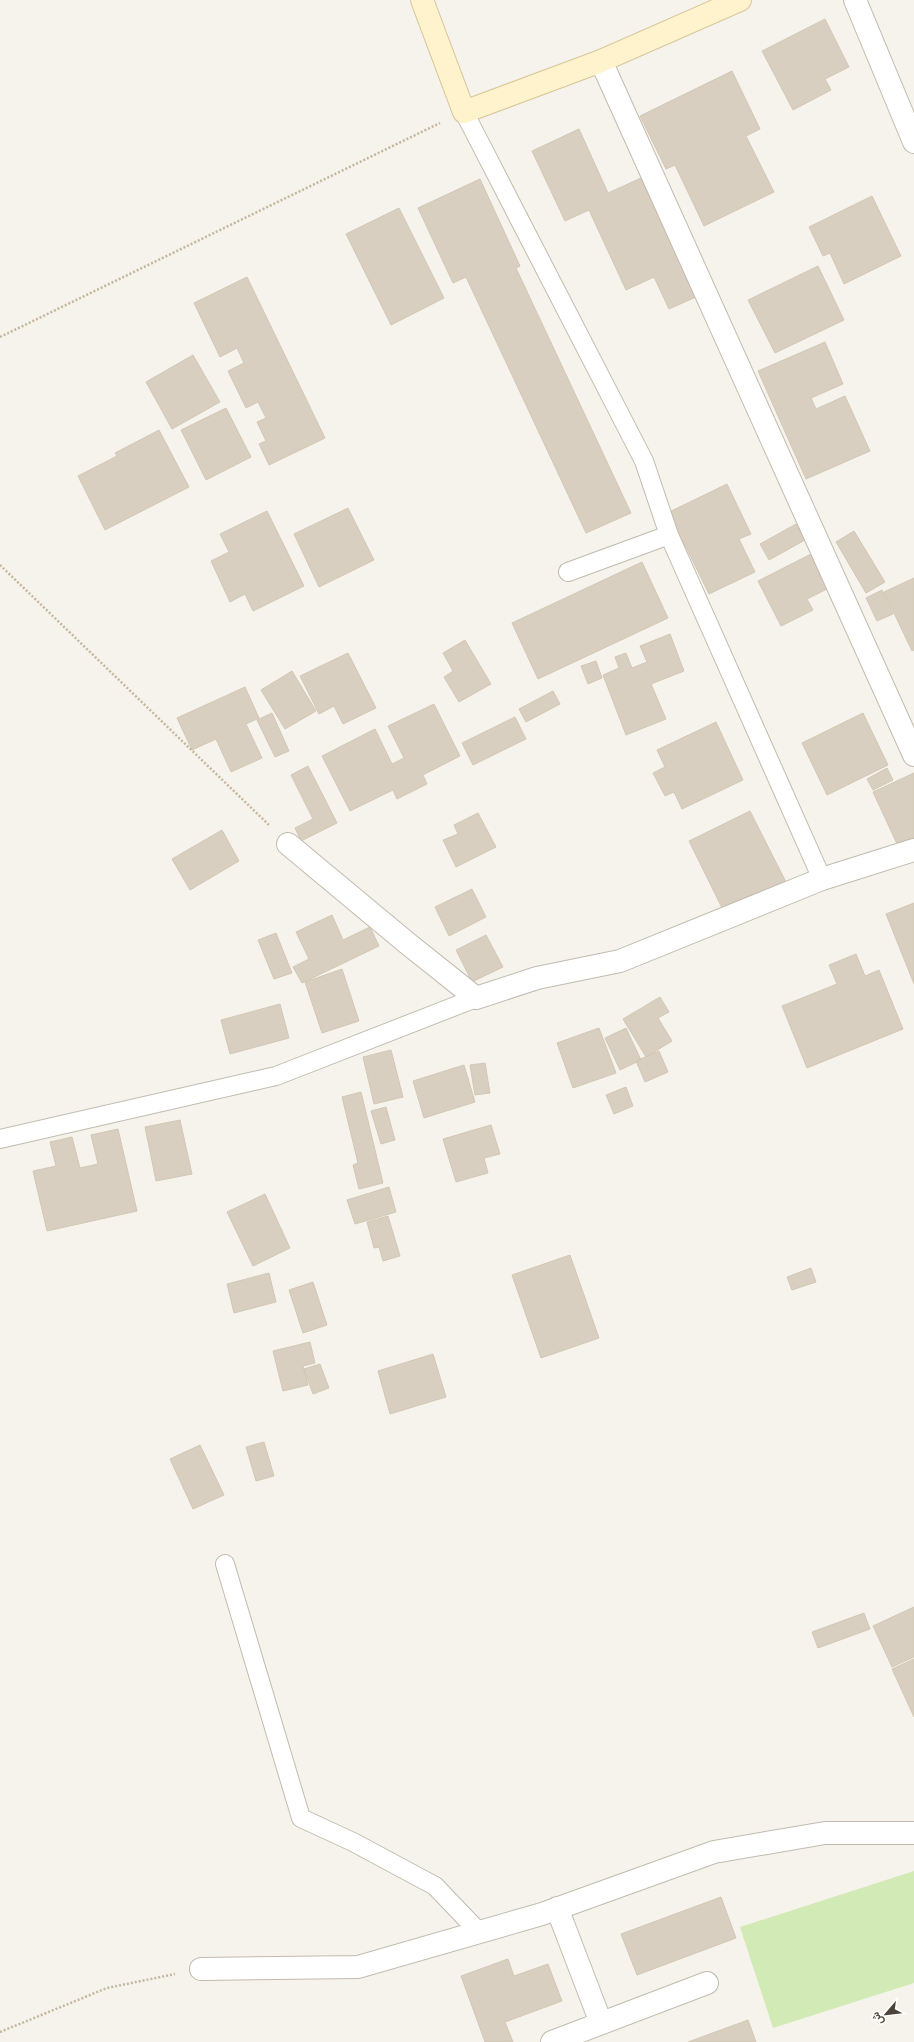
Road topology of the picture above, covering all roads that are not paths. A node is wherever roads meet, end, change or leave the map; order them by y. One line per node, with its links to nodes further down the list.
1 (422, 0): 5 (main road)
2 (740, 0): 4 (main road)
3 (855, 0): 6 (street)
4 (601, 61): 5 (main road); 9 (street)
5 (464, 112): 7 (lane)
6 (914, 142)
7 (669, 535): 8 (lane); 12 (lane)
8 (568, 572)
9 (914, 755)
10 (288, 844): 13 (street)
11 (914, 850): 12 (street)
12 (822, 879): 13 (street)
13 (476, 998): 14 (lane)
14 (0, 1139)
15 (225, 1564): 18 (lane)
16 (914, 1833): 17 (street)
17 (557, 1908): 18 (street); 21 (street)
18 (480, 1932): 19 (street)
19 (201, 1969)
20 (707, 1984): 21 (street)
21 (601, 2023): 22 (street)
22 (552, 2042)

